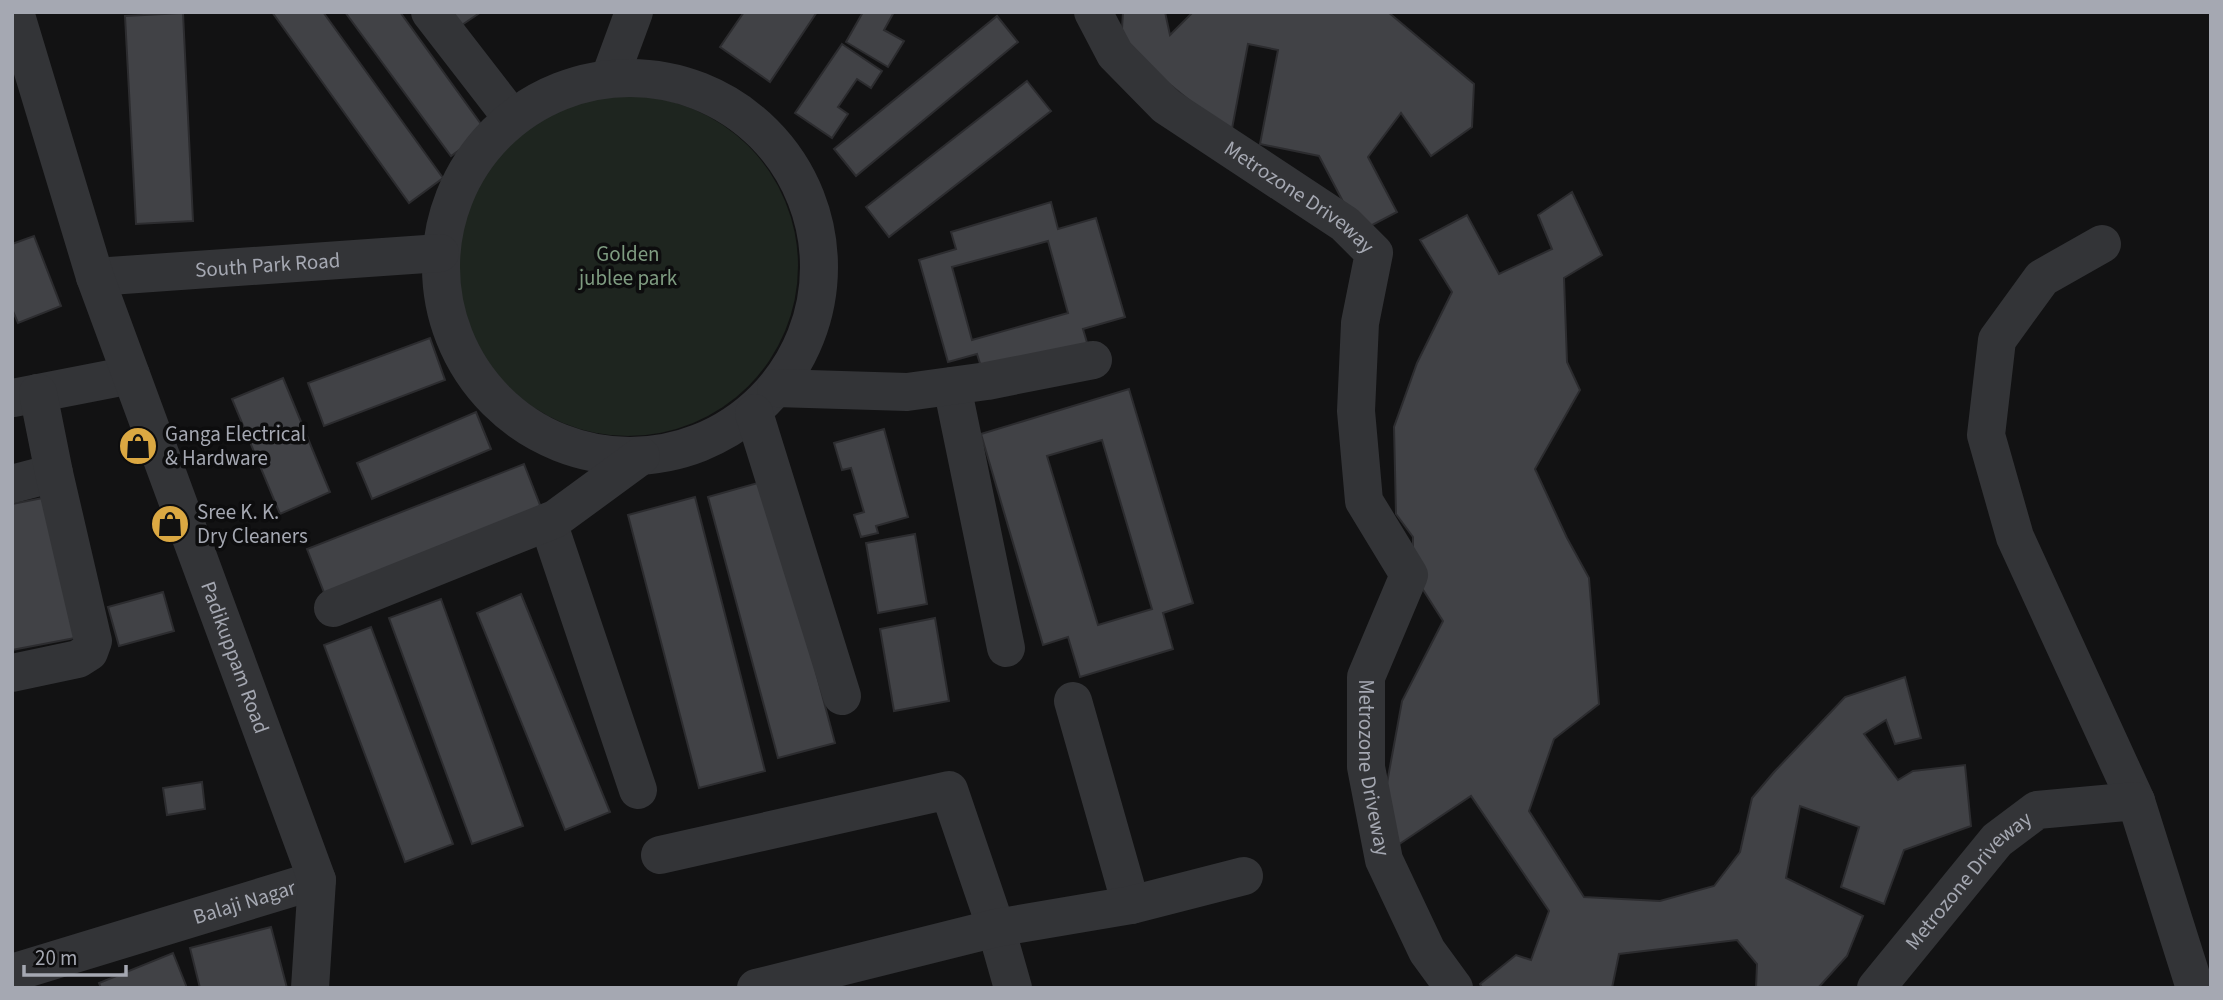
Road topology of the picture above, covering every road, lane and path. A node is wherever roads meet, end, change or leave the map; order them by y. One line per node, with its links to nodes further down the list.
1 (15, 12): 9 (street, Padikuppam Road)
2 (430, 12): 6 (street)
3 (634, 12): 5 (street)
4 (1093, 12): 36 (street, Metrozone Driveway)
5 (610, 77): 6 (street); 14 (street)
6 (512, 118): 8 (street)
7 (2102, 244): 25 (street)
8 (440, 253): 9 (street, South Park Road); 15 (street)
9 (95, 277): 11 (street, Padikuppam Road)
10 (1093, 360): 12 (street)
11 (127, 366): 13 (street); 28 (street, Padikuppam Road)
12 (952, 386): 14 (street); 20 (street)
13 (21, 390): 16 (street)
14 (765, 400): 15 (street); 22 (street)
15 (640, 456): 18 (street)
16 (54, 473): 17 (street); 21 (street)
17 (12, 484)
18 (548, 522): 19 (street); 24 (street)
19 (333, 608)
20 (1006, 648)
21 (12, 673)
22 (842, 696)
23 (1073, 701): 29 (street)
24 (638, 790)
25 (2136, 801): 32 (street); 37 (street, Metrozone Driveway)
26 (660, 855): 30 (street)
27 (1244, 876): 29 (street)
28 (317, 880): 31 (street, Balaji Nagar); 33 (street, Padikuppam Road)
29 (1131, 905): 30 (street)
30 (996, 928): 34 (street); 35 (street)
31 (12, 974)
32 (2197, 984)
33 (310, 988)
34 (756, 988)
35 (1013, 988)
36 (1454, 988)
37 (1876, 988)

